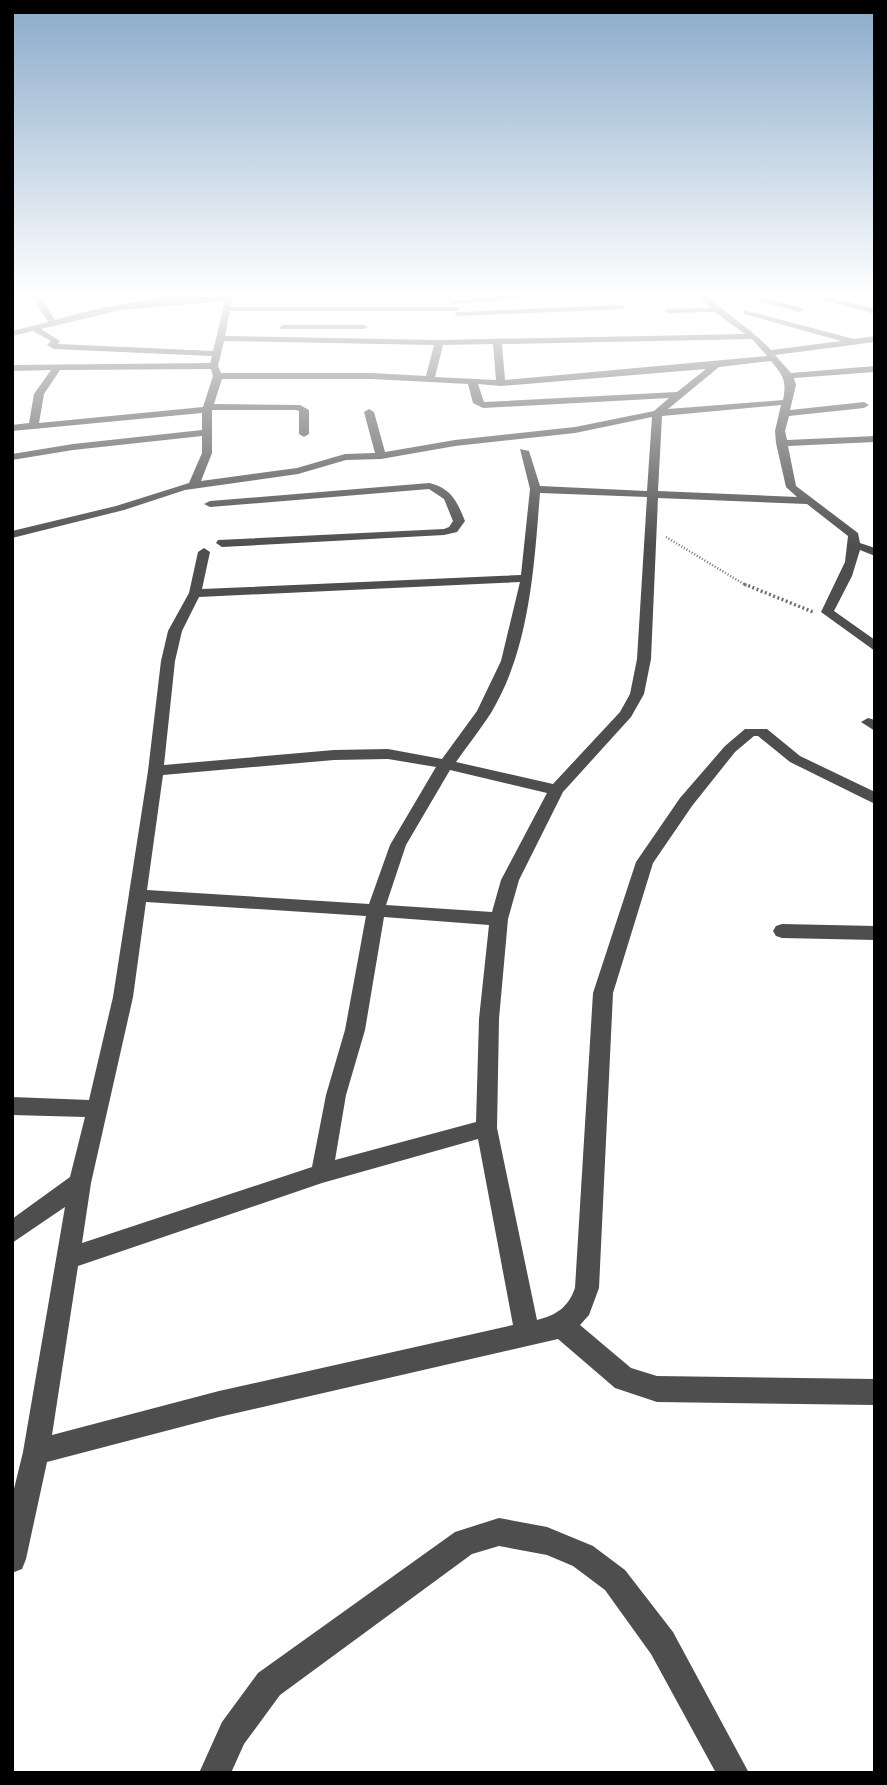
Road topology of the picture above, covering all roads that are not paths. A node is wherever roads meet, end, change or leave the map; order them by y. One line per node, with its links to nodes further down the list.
1 (49, 379): 17 (street)
2 (214, 379): 14 (street)
3 (420, 379): 8 (street)
4 (501, 379): 9 (street)
5 (545, 379): 9 (street)
6 (697, 379): 11 (street)
7 (790, 379): 13 (street)
8 (430, 380): 10 (street)
9 (501, 383): 10 (street)
10 (473, 384): 11 (street)
11 (677, 395): 16 (street)
12 (864, 405): 13 (street)
13 (786, 407): 16 (street); 22 (street)
14 (208, 409): 17 (street); 19 (street); 20 (street)
15 (369, 412): 24 (street)
16 (657, 413): 24 (street); 28 (street)
17 (33, 427): 18 (street)
18 (12, 428)
19 (207, 432): 25 (street); 26 (street)
20 (304, 434)
21 (875, 439): 22 (street)
22 (781, 443): 29 (street)
23 (524, 451): 27 (street)
24 (381, 456): 26 (street)
25 (12, 457)
26 (194, 485): 31 (street)
27 (535, 489): 28 (street); 34 (street)
28 (652, 494): 29 (street); 39 (street)
29 (810, 501): 32 (street)
30 (209, 504): 35 (street)
31 (12, 535)
32 (856, 545): 33 (street); 36 (street)
33 (875, 552)
34 (527, 578): 35 (street); 37 (street)
35 (195, 593): 38 (street)
36 (875, 647)
37 (446, 764): 38 (street); 39 (street); 42 (street)
38 (156, 771): 41 (street)
39 (556, 790): 43 (street)
40 (875, 799): 53 (street)
41 (139, 895): 42 (street); 47 (street)
42 (376, 909): 43 (street); 49 (street)
43 (499, 919): 48 (street)
44 (782, 931): 45 (street)
45 (875, 933)
46 (12, 1106): 47 (street)
47 (95, 1110): 50 (street)
48 (486, 1128): 49 (street); 54 (street)
49 (322, 1173): 52 (street)
50 (80, 1183): 51 (street); 52 (street)
51 (12, 1233)
52 (70, 1258): 56 (street)
53 (562, 1326): 54 (street); 55 (street)
54 (527, 1333): 56 (street)
55 (875, 1392)
56 (36, 1452): 57 (street)
57 (12, 1559)
58 (215, 1773): 59 (street)
59 (733, 1773)

